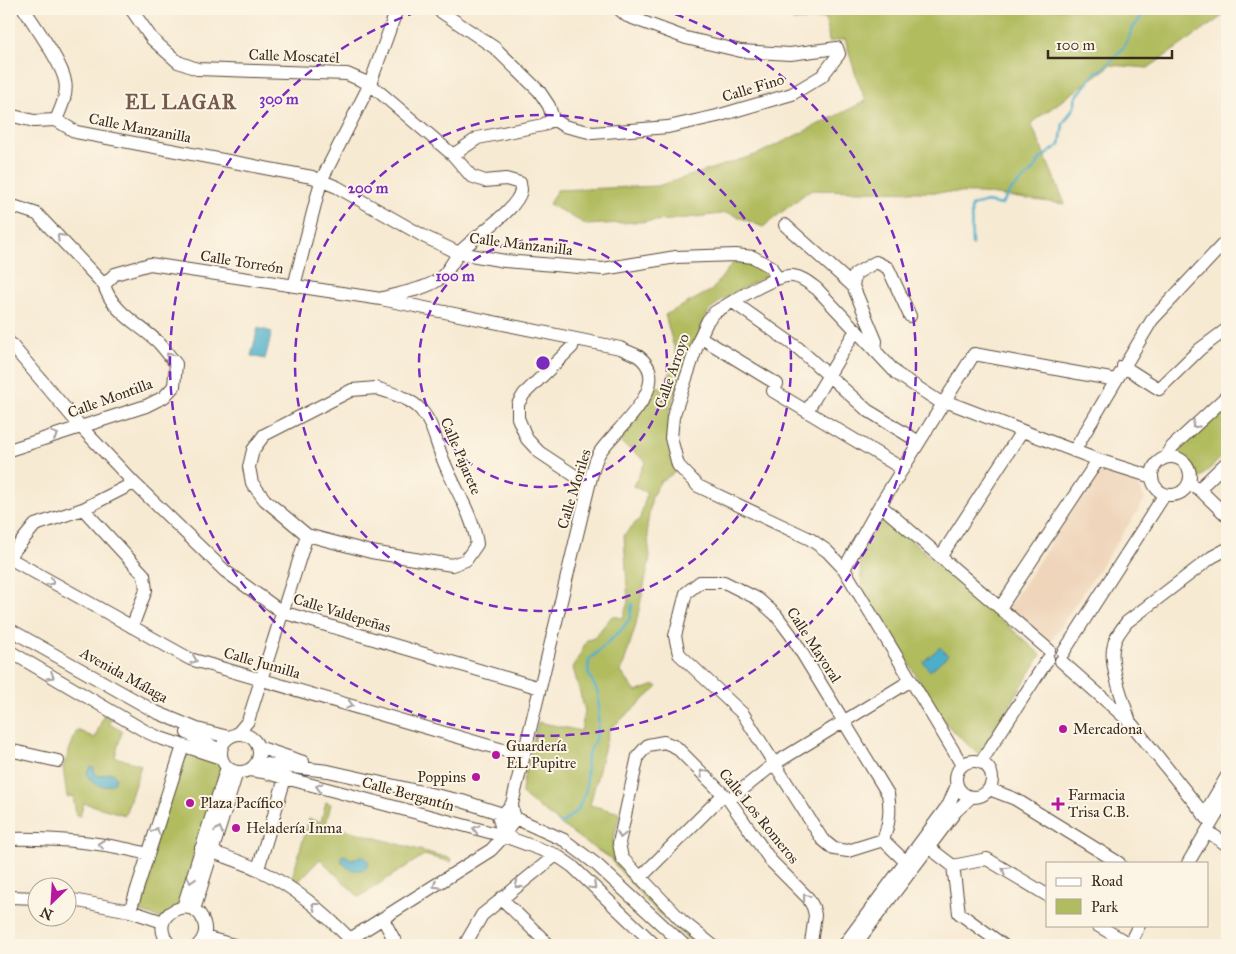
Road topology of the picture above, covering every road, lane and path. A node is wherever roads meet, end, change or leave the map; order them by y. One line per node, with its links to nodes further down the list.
1 (24, 9): 9 (street)
2 (130, 9): 6 (street, Calle Moscatel)
3 (397, 9): 6 (street)
4 (437, 9): 8 (street)
5 (619, 9): 8 (street, Calle Fino)
6 (370, 84): 10 (street, Calle Moscatel); 11 (street)
7 (9, 115): 9 (street)
8 (553, 119): 10 (street)
9 (56, 120): 11 (street, Calle Manzanilla)
10 (453, 155): 15 (street, Calle Moscatel)
11 (321, 181): 15 (street, Calle Manzanilla); 18 (street)
12 (9, 207): 17 (street, Calle Montilla, one-way to 12)
13 (785, 225): 19 (street)
14 (1227, 240): 29 (street)
15 (460, 253): 16 (street, Calle Manzanilla); 20 (street)
16 (777, 278): 21 (street, Calle Arroyo); 24 (street)
17 (104, 285): 18 (street, Calle Torreón); 35 (street, Calle Montilla, one-way to 17)
18 (294, 286): 20 (street, Calle Torreón)
19 (854, 286): 22 (street); 28 (street)
20 (381, 299): 26 (street, Calle Moriles)
21 (733, 302): 25 (street, Calle Arroyo); 30 (street)
22 (910, 316)
23 (1227, 329): 29 (street)
24 (856, 330): 28 (street); 30 (street)
25 (700, 337): 34 (street); 56 (street, Calle Arroyo)
26 (574, 338): 46 (street); 46 (street, Calle Moriles)
27 (9, 342): 35 (street, Calle Valdepeñas)
28 (876, 351): 33 (street)
29 (1123, 366): 31 (street)
30 (828, 375): 34 (street); 37 (street)
31 (1116, 380): 33 (street); 39 (street)
32 (1227, 396): 40 (street, one-way to 40)
33 (944, 403): 36 (street); 37 (street)
34 (807, 411): 43 (street)
35 (81, 427): 38 (street, Calle Montilla, one-way to 35); 45 (street, Calle Valdepeñas)
36 (1022, 431): 39 (street); 54 (street)
37 (919, 442): 43 (street)
38 (9, 450)
39 (1074, 451): 41 (street)
40 (1166, 457): 44 (street); 47 (street)
41 (1098, 460): 44 (street); 57 (street)
42 (1227, 462): 47 (street)
43 (903, 469): 49 (street)
44 (1152, 477): 48 (street)
45 (134, 482): 50 (street); 58 (street, Calle Valdepeñas)
46 (589, 485): 66 (street, Calle Moriles)
47 (1194, 486): 48 (street); 51 (street)
48 (1161, 492): 63 (street)
49 (880, 505): 54 (street); 56 (street)
50 (83, 509): 55 (street); 59 (street)
51 (1227, 516)
52 (306, 535): 52 (street, Calle Pajarete); 58 (street)
53 (1227, 549): 68 (street)
54 (941, 556): 57 (street)
55 (9, 558): 59 (street, Calle Jumilla, one-way to 59)
56 (844, 569): 65 (street, Calle Arroyo)
57 (1000, 608): 63 (street)
58 (282, 612): 64 (street); 66 (street, Calle Valdepeñas)
59 (132, 627): 64 (street, Calle Jumilla, one-way to 64)
60 (9, 629): 69 (street, Avenida Málaga)
61 (9, 634): 75 (street, Avenida Málaga)
62 (10, 654): 70 (street, Calle Bergantín, one-way to 70)
63 (1055, 656): 68 (street); 78 (street)
64 (261, 679): 69 (street); 73 (street, Calle Jumilla, one-way to 73)
65 (910, 681): 67 (street); 77 (street, Calle Arroyo)
66 (540, 688): 73 (street, Calle Moriles)
67 (844, 722): 76 (street); 76 (street, Calle Mayoral); 91 (street, Calle Mayoral)
68 (1130, 722): 88 (street)
69 (238, 735): 71 (street); 75 (street)
70 (183, 746): 75 (street, Calle Bergantín); 95 (street, one-way to 70)
71 (258, 747): 75 (street); 79 (street)
72 (9, 750): 74 (street)
73 (524, 756): 87 (street, Calle Moriles)
74 (58, 761)
75 (235, 763): 79 (street); 81 (street, Calle Bergantín); 94 (street)
76 (774, 764): 85 (street); 91 (street, Calle Mayoral)
77 (962, 765): 78 (street); 82 (street)
78 (984, 765): 83 (street)
79 (328, 771): 87 (street)
80 (1227, 776): 88 (street)
81 (285, 778): 89 (street, Calle Bergantín, one-way to 81); 101 (street)
82 (957, 785): 86 (street); 92 (street)
83 (989, 789): 86 (street); 97 (street)
84 (1227, 796): 88 (street)
85 (726, 797): 102 (street); 102 (street, Calle Los Romeros, one-way to 102); 124 (street, Calle Los Romeros, one-way to 85)
86 (971, 797): 92 (street)
87 (505, 815): 89 (street); 89 (street, Calle Moriles); 122 (street)
88 (1207, 823): 93 (street); 98 (street)
89 (504, 836): 96 (street, Calle Bergantín); 110 (street, Calle Moriles, one-way to 110)
90 (9, 839): 95 (street, one-way to 90)
91 (883, 840): 99 (street)
92 (925, 844): 99 (street); 100 (street)
93 (1227, 844)
94 (207, 850): 101 (street); 108 (street)
95 (148, 854): 109 (street)
96 (556, 855): 106 (street, one-way to 106); 121 (street, Calle Bergantín, one-way to 121)
97 (1117, 862)
98 (1188, 862)
99 (909, 865): 125 (street); 126 (street)
100 (953, 866): 103 (street, one-way to 100); 127 (street)
101 (258, 869): 115 (street, one-way to 101)
102 (640, 878): 123 (street, Calle Los Romeros)
103 (1046, 894)
104 (9, 897): 105 (street)
105 (28, 898)
106 (501, 898): 119 (street); 120 (street)
107 (78, 901): 109 (street)
108 (188, 909): 111 (street); 114 (street)
109 (130, 911): 111 (street)
110 (383, 919): 115 (street, Calle Moriles); 118 (street)
111 (163, 922): 116 (street)
112 (1100, 926): 128 (street)
113 (1140, 926): 128 (street)
114 (201, 941): 117 (street)
115 (351, 942)
116 (170, 945)
117 (234, 945)
118 (397, 945)
119 (466, 945)
120 (549, 945)
121 (655, 945)
122 (684, 945)
123 (712, 945)
124 (810, 945)
125 (844, 945)
126 (855, 945)
127 (1002, 945)
128 (1130, 945)

